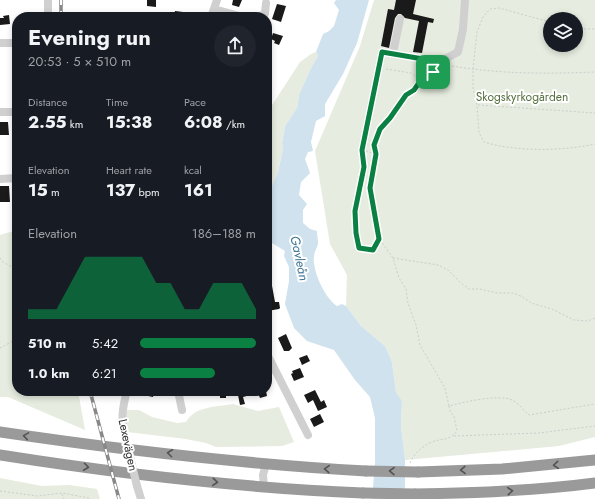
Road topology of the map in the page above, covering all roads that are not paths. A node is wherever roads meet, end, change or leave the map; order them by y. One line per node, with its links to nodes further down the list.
1 (48, 0): 5 (street)
2 (217, 0): 6 (street)
3 (466, 0): 12 (street)
4 (266, 3): 7 (street)
5 (48, 12)
6 (213, 12)
7 (265, 12)
8 (400, 19): 11 (street)
9 (0, 43): 10 (street)
10 (12, 43)
11 (393, 54): 12 (street); 16 (street)
12 (444, 62): 13 (street)
13 (414, 90)
14 (0, 112): 15 (street)
15 (12, 112)
16 (362, 150)
17 (12, 178): 18 (street)
18 (0, 179)
19 (272, 364): 24 (street)
20 (125, 396): 32 (street, Lexevägen, bridge)
21 (179, 396): 22 (street)
22 (182, 410)
23 (0, 432): 27 (highway, one-way to 23)
24 (308, 435)
25 (0, 455): 30 (highway, one-way to 30)
26 (595, 460): 27 (highway, one-way to 27, bridge)
27 (266, 464): 30 (street)
28 (595, 483): 29 (highway)
29 (573, 486): 30 (highway, one-way to 29, bridge); 31 (highway)
30 (264, 487)
31 (595, 488)
32 (141, 499)

